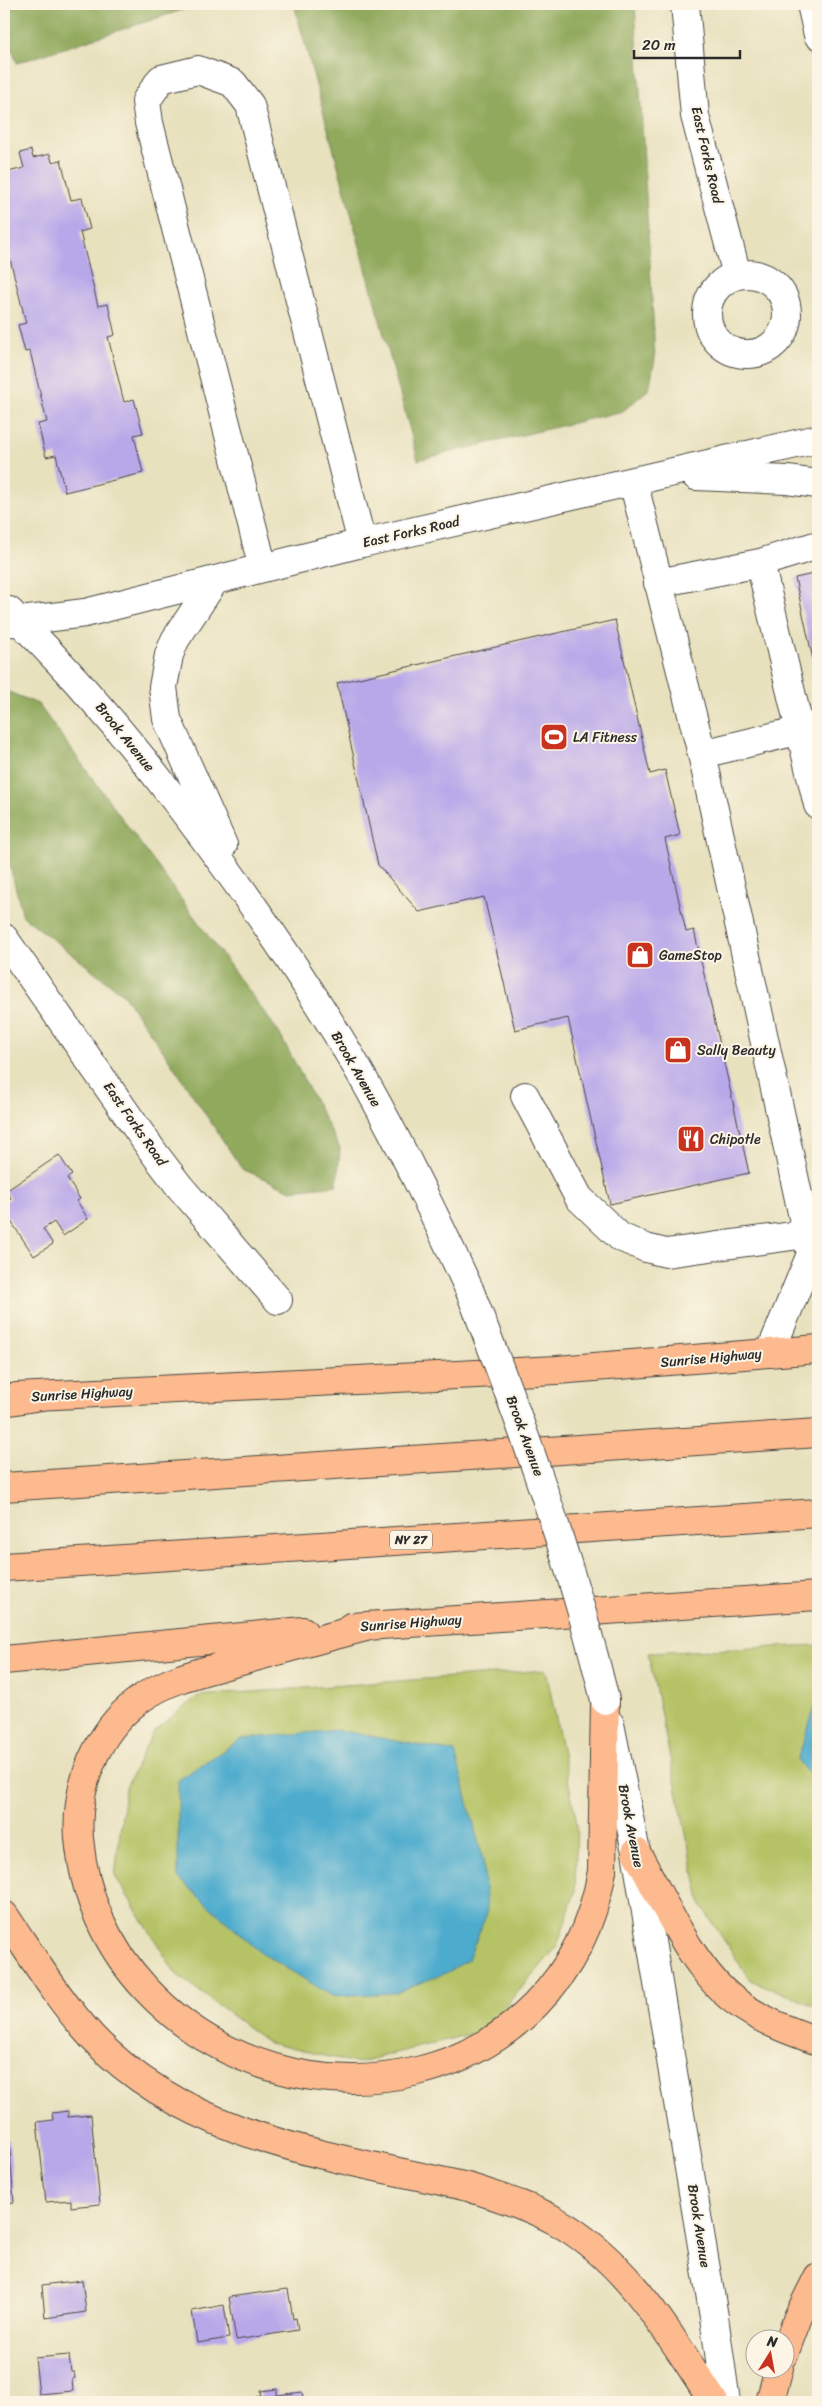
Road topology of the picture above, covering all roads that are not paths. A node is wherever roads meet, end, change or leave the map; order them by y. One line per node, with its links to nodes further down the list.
1 (685, 4): 4 (street, East Forks Road)
2 (811, 4): 3 (street)
3 (818, 35)
4 (737, 275)
5 (818, 421): 6 (street)
6 (809, 440): 7 (street, East Forks Road)
7 (662, 474): 8 (street, East Forks Road); 9 (street)
8 (633, 481): 10 (street, East Forks Road); 15 (street)
9 (818, 484)
10 (362, 543): 13 (street, East Forks Road); 13 (street)
11 (818, 545): 12 (street)
12 (760, 563): 15 (street); 17 (street)
13 (263, 568): 14 (street, East Forks Road)
14 (215, 580): 16 (street, East Forks Road); 20 (street)
15 (658, 583): 18 (street)
16 (9, 617): 20 (street, Brook Avenue)
17 (810, 728): 18 (street); 19 (street)
18 (702, 754): 23 (street)
19 (818, 805)
20 (246, 897): 37 (street, Brook Avenue, bridge)
21 (4, 938): 24 (street, East Forks Road)
22 (525, 1096): 23 (street)
23 (814, 1251): 26 (street)
24 (278, 1300)
25 (818, 1349): 26 (main road, Sunrise Highway)
26 (770, 1353): 27 (main road, Sunrise Highway)
27 (41, 1396): 28 (main road, Sunrise Highway); 29 (main road)
28 (4, 1398)
29 (4, 1402)
30 (818, 1433): 31 (main road)
31 (4, 1487)
32 (818, 1513): 33 (main road, NY 27)
33 (4, 1567)
34 (818, 1596): 35 (main road, Sunrise Highway)
35 (370, 1626): 36 (main road, Sunrise Highway); 37 (main road)
36 (4, 1660)
37 (605, 1700): 38 (street, Brook Avenue)
38 (636, 1852): 40 (main road); 45 (street, Brook Avenue)
39 (4, 1915): 44 (main road)
40 (818, 2041)
41 (818, 2276): 42 (main road)
42 (794, 2328)
43 (776, 2378): 46 (main road)
44 (714, 2402)
45 (726, 2402)
46 (770, 2402)

